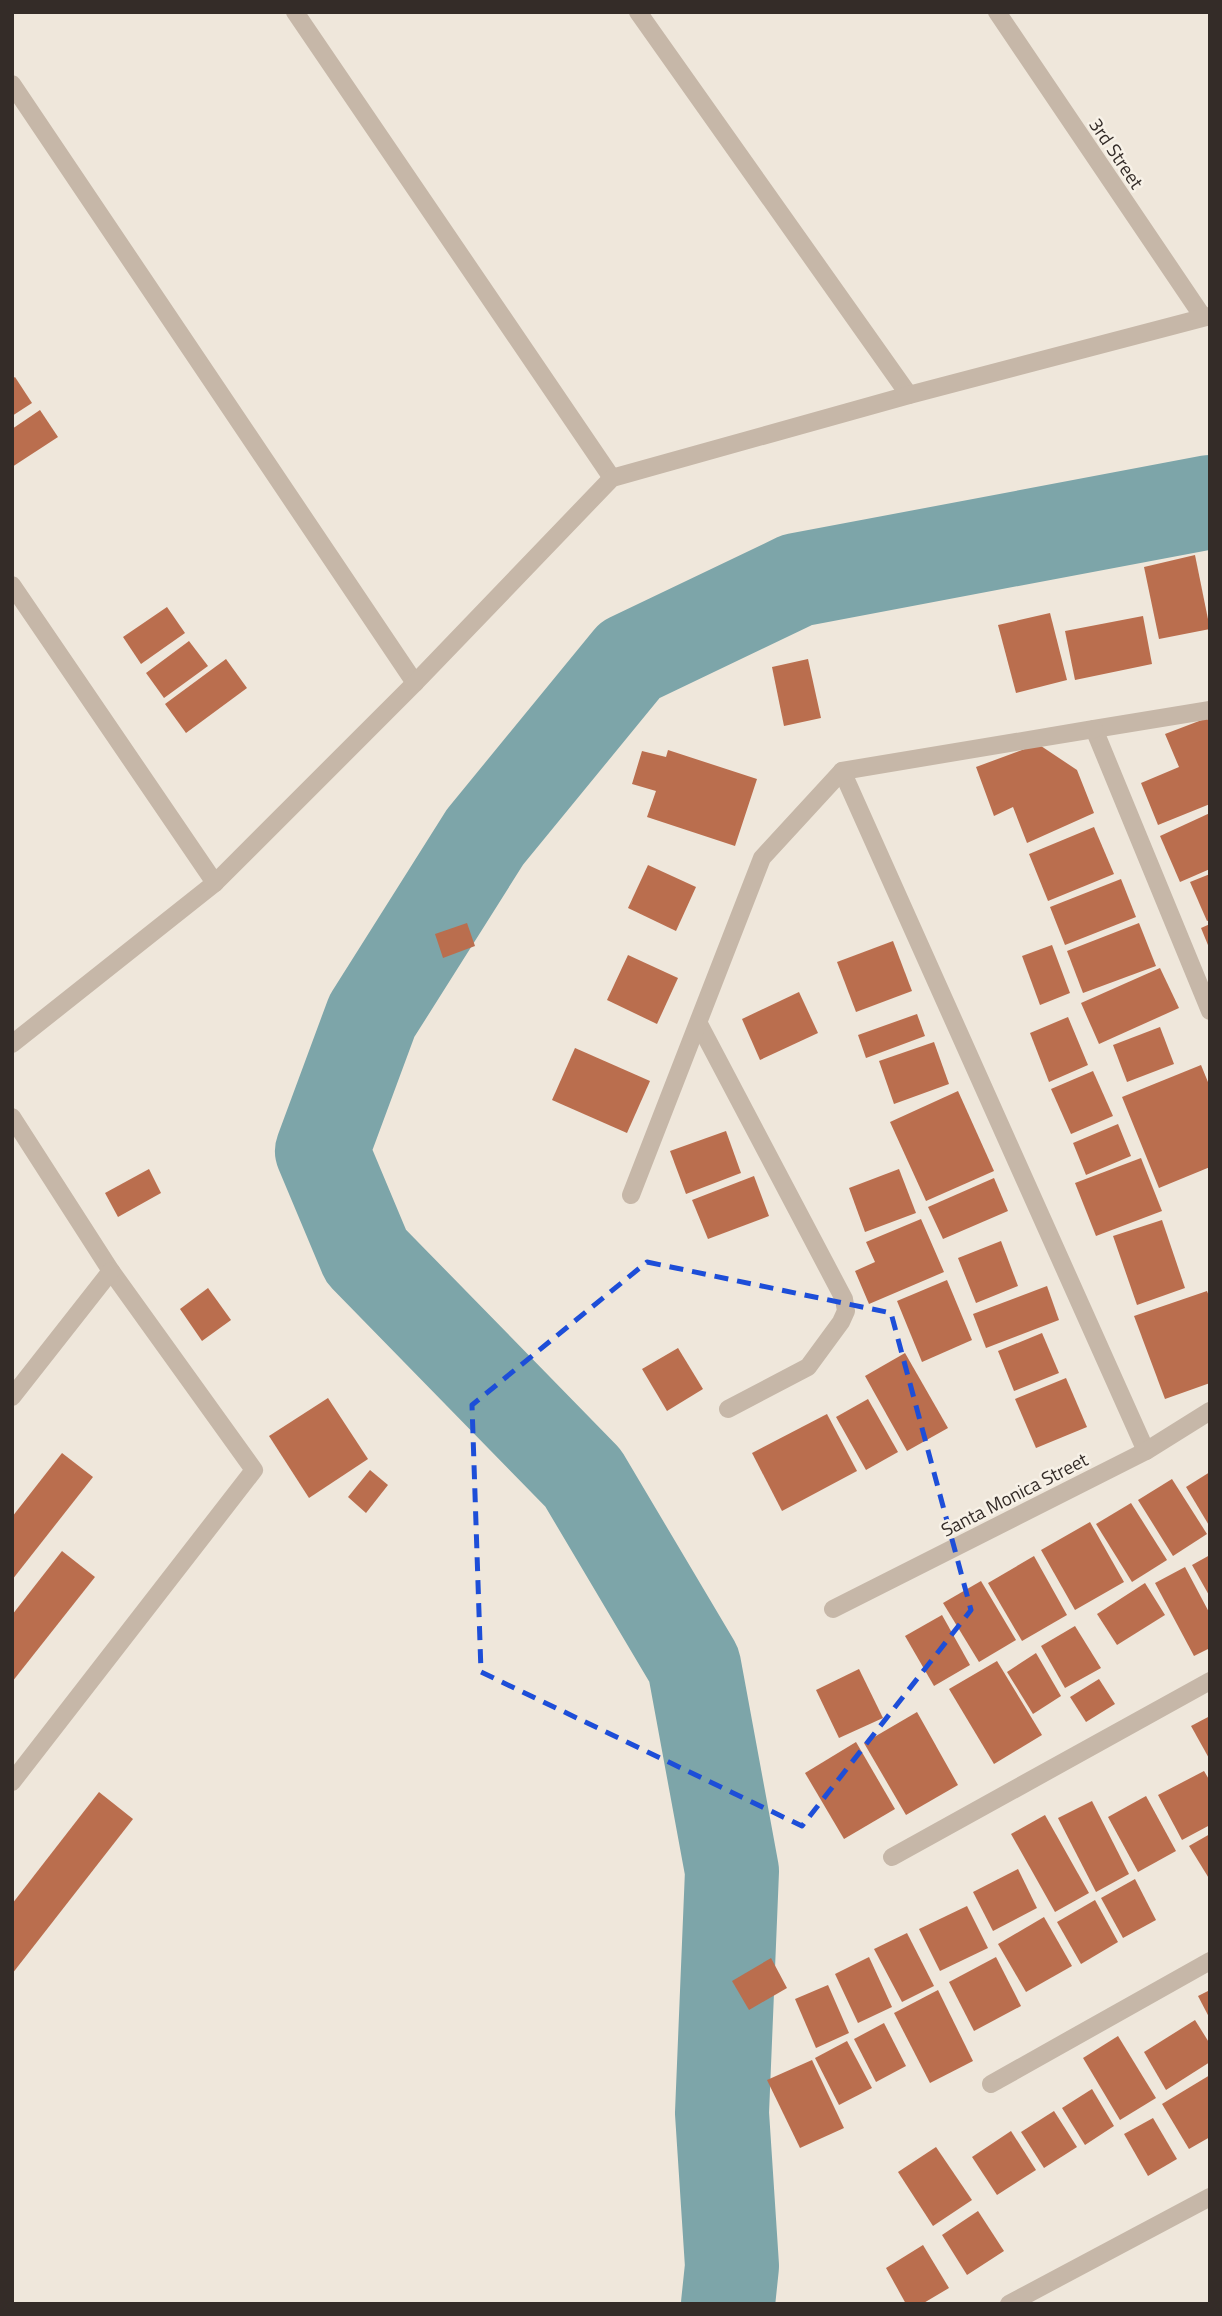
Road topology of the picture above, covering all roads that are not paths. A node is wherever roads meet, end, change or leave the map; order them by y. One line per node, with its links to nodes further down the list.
1 (295, 12): 7 (street)
2 (638, 12): 6 (street)
3 (997, 12): 5 (street, 3rd Street)
4 (12, 84): 9 (street)
5 (1207, 316): 6 (street)
6 (909, 395): 7 (street)
7 (612, 478): 9 (street)
8 (12, 585): 13 (street)
9 (415, 683): 13 (street)
10 (1210, 710): 11 (street)
11 (1094, 729): 12 (street); 14 (street)
12 (842, 771): 15 (street); 23 (street)
13 (215, 883): 16 (street)
14 (1210, 1011)
15 (699, 1024): 18 (street); 21 (street)
16 (12, 1044)
17 (12, 1117): 19 (street)
18 (631, 1195)
19 (111, 1271): 20 (street); 26 (street)
20 (12, 1397)
21 (728, 1409)
22 (1210, 1411): 23 (street, Santa Monica Street)
23 (1146, 1451): 24 (street, Santa Monica Street)
24 (833, 1609)
25 (1210, 1681): 27 (street)
26 (12, 1782)
27 (892, 1857)
28 (1210, 1961): 29 (street)
29 (991, 2084)
30 (1210, 2197): 31 (street)
31 (1009, 2304)

